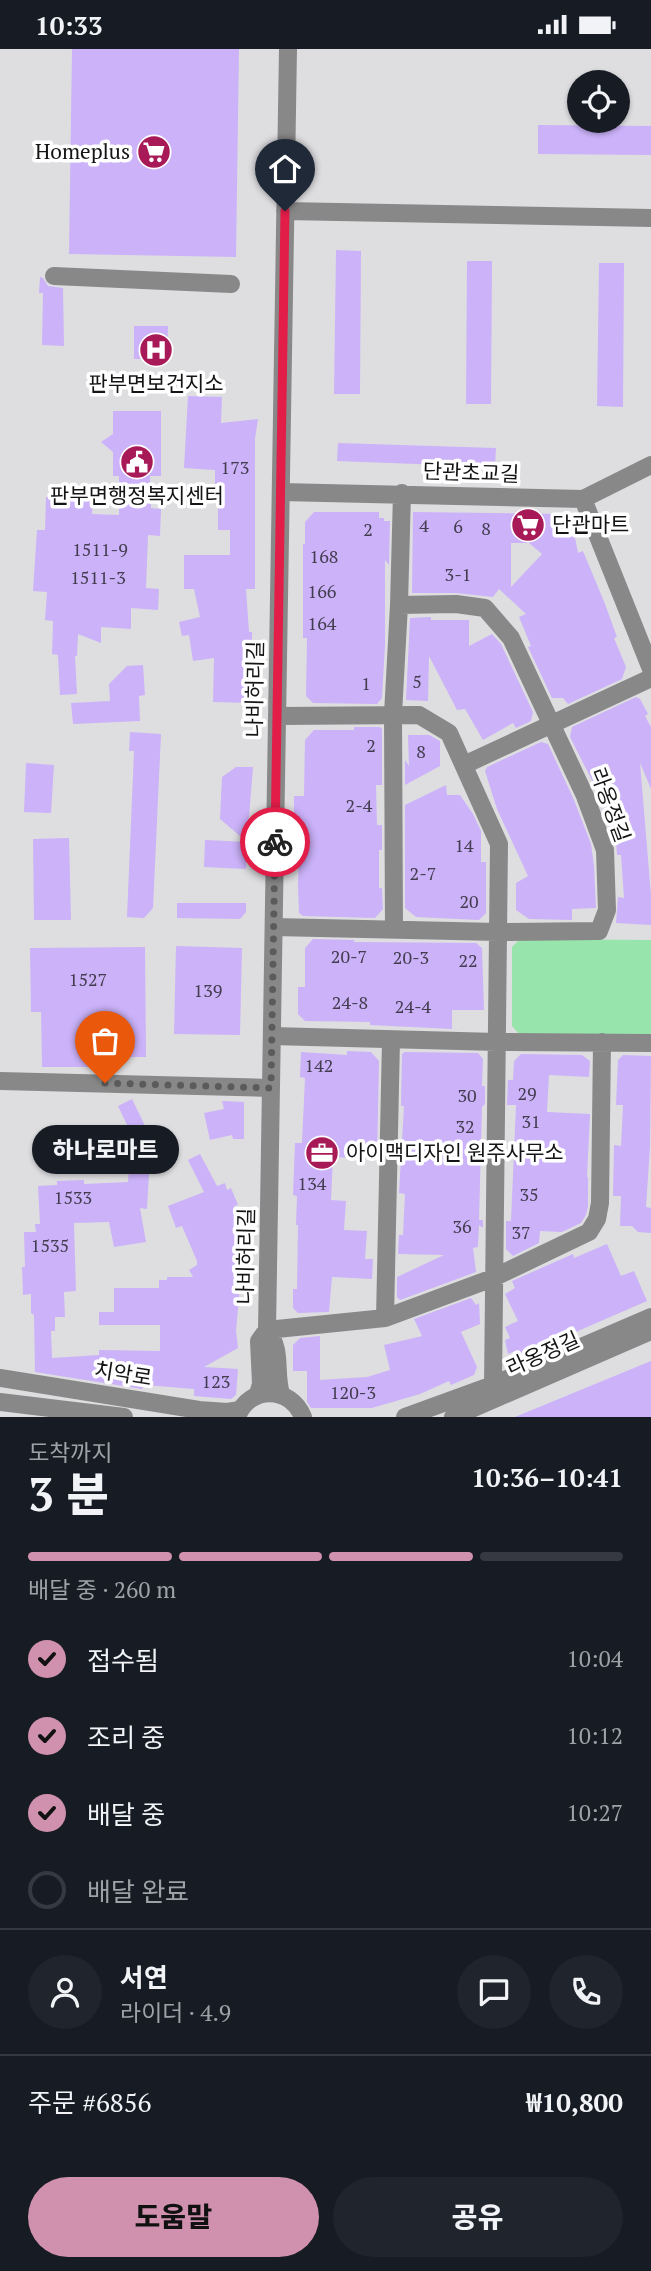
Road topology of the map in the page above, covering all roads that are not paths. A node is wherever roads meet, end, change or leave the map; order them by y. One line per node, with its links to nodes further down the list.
1 (288, 49): 2 (street, 나비허리길)
2 (285, 211): 3 (street); 7 (street, 나비허리길)
3 (651, 218)
4 (54, 276): 5 (street)
5 (231, 284)
6 (651, 465): 9 (street, 단관초교길)
7 (281, 492): 8 (street, 단관초교길); 14 (street, 나비허리길)
8 (401, 493): 9 (street, 단관초교길); 10 (street)
9 (583, 499): 11 (street)
10 (399, 605): 13 (street); 15 (street, 라옹정길)
11 (651, 669)
12 (651, 678): 15 (street)
13 (393, 714): 14 (street, 라옹정길); 16 (street, 라옹정길); 18 (street)
14 (277, 716): 17 (street, 나비허리길)
15 (551, 724): 16 (street); 19 (street, 라옹정길)
16 (464, 765): 19 (street, 라옹정길)
17 (274, 927): 18 (street, 라옹정길); 20 (street, 나비허리길)
18 (394, 928): 19 (street, 라옹정길)
19 (498, 932): 22 (street, 라옹정길)
20 (272, 1036): 21 (street); 26 (street, 나비허리길)
21 (391, 1040): 22 (street); 29 (street)
22 (497, 1042): 23 (street); 27 (street, 라옹정길)
23 (602, 1042): 24 (street); 27 (street)
24 (651, 1043)
25 (0, 1081): 26 (street)
26 (271, 1088): 30 (street, 나비허리길)
27 (493, 1278): 29 (street); 33 (street, 라옹정길)
28 (651, 1317): 33 (street, 라옹정길)
29 (386, 1318): 30 (street)
30 (267, 1330): 34 (street); 35 (street)
31 (651, 1331): 41 (street, 라옹정길)
32 (0, 1378): 37 (street, 치악로)
33 (493, 1385): 40 (street, 라옹정길)
34 (258, 1394): 35 (street); 37 (street)
35 (281, 1394): 39 (street)
36 (0, 1402): 38 (street, 치악로)
37 (238, 1414)
38 (124, 1417)
39 (303, 1417)
40 (405, 1417)
41 (453, 1417)

